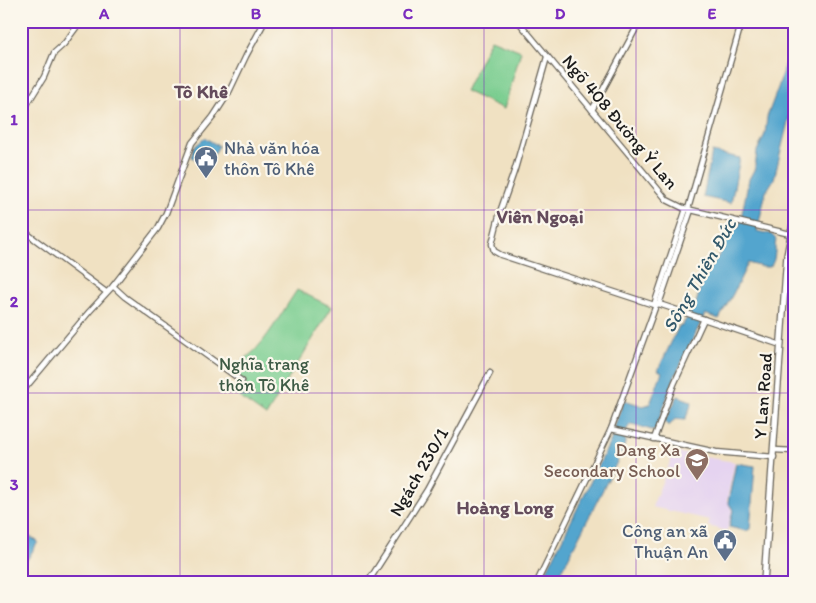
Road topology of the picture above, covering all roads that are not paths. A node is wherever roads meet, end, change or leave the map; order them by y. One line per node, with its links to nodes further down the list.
1 (81, 21): 8 (street)
2 (265, 21): 13 (street)
3 (518, 21): 6 (street, Ngõ 408 Đường Ỷ Lan)
4 (640, 21): 7 (street)
5 (742, 21): 9 (street)
6 (547, 57): 7 (street, Ngõ 408 Đường Ỷ Lan); 15 (street)
7 (592, 110): 9 (street, Ngõ 408 Đường Ỷ Lan)
8 (21, 114)
9 (688, 209): 12 (street, Ngõ 408 Đường Ỷ Lan); 15 (street)
10 (795, 213): 12 (main road, Y Lan Road)
11 (21, 229): 14 (street)
12 (792, 230): 17 (main road, Y Lan Road)
13 (113, 286): 14 (street); 19 (street)
14 (106, 292): 20 (street)
15 (656, 305): 16 (street); 21 (street)
16 (704, 319): 17 (street); 22 (street)
17 (781, 345): 24 (main road, Y Lan Road)
18 (490, 373): 25 (street, Ngách 230/1)
19 (242, 381)
20 (21, 393)
21 (611, 429): 22 (street); 26 (street)
22 (654, 439): 24 (street)
23 (795, 450): 24 (street)
24 (774, 453): 27 (main road, Y Lan Road)
25 (368, 582)
26 (537, 582)
27 (764, 582)

